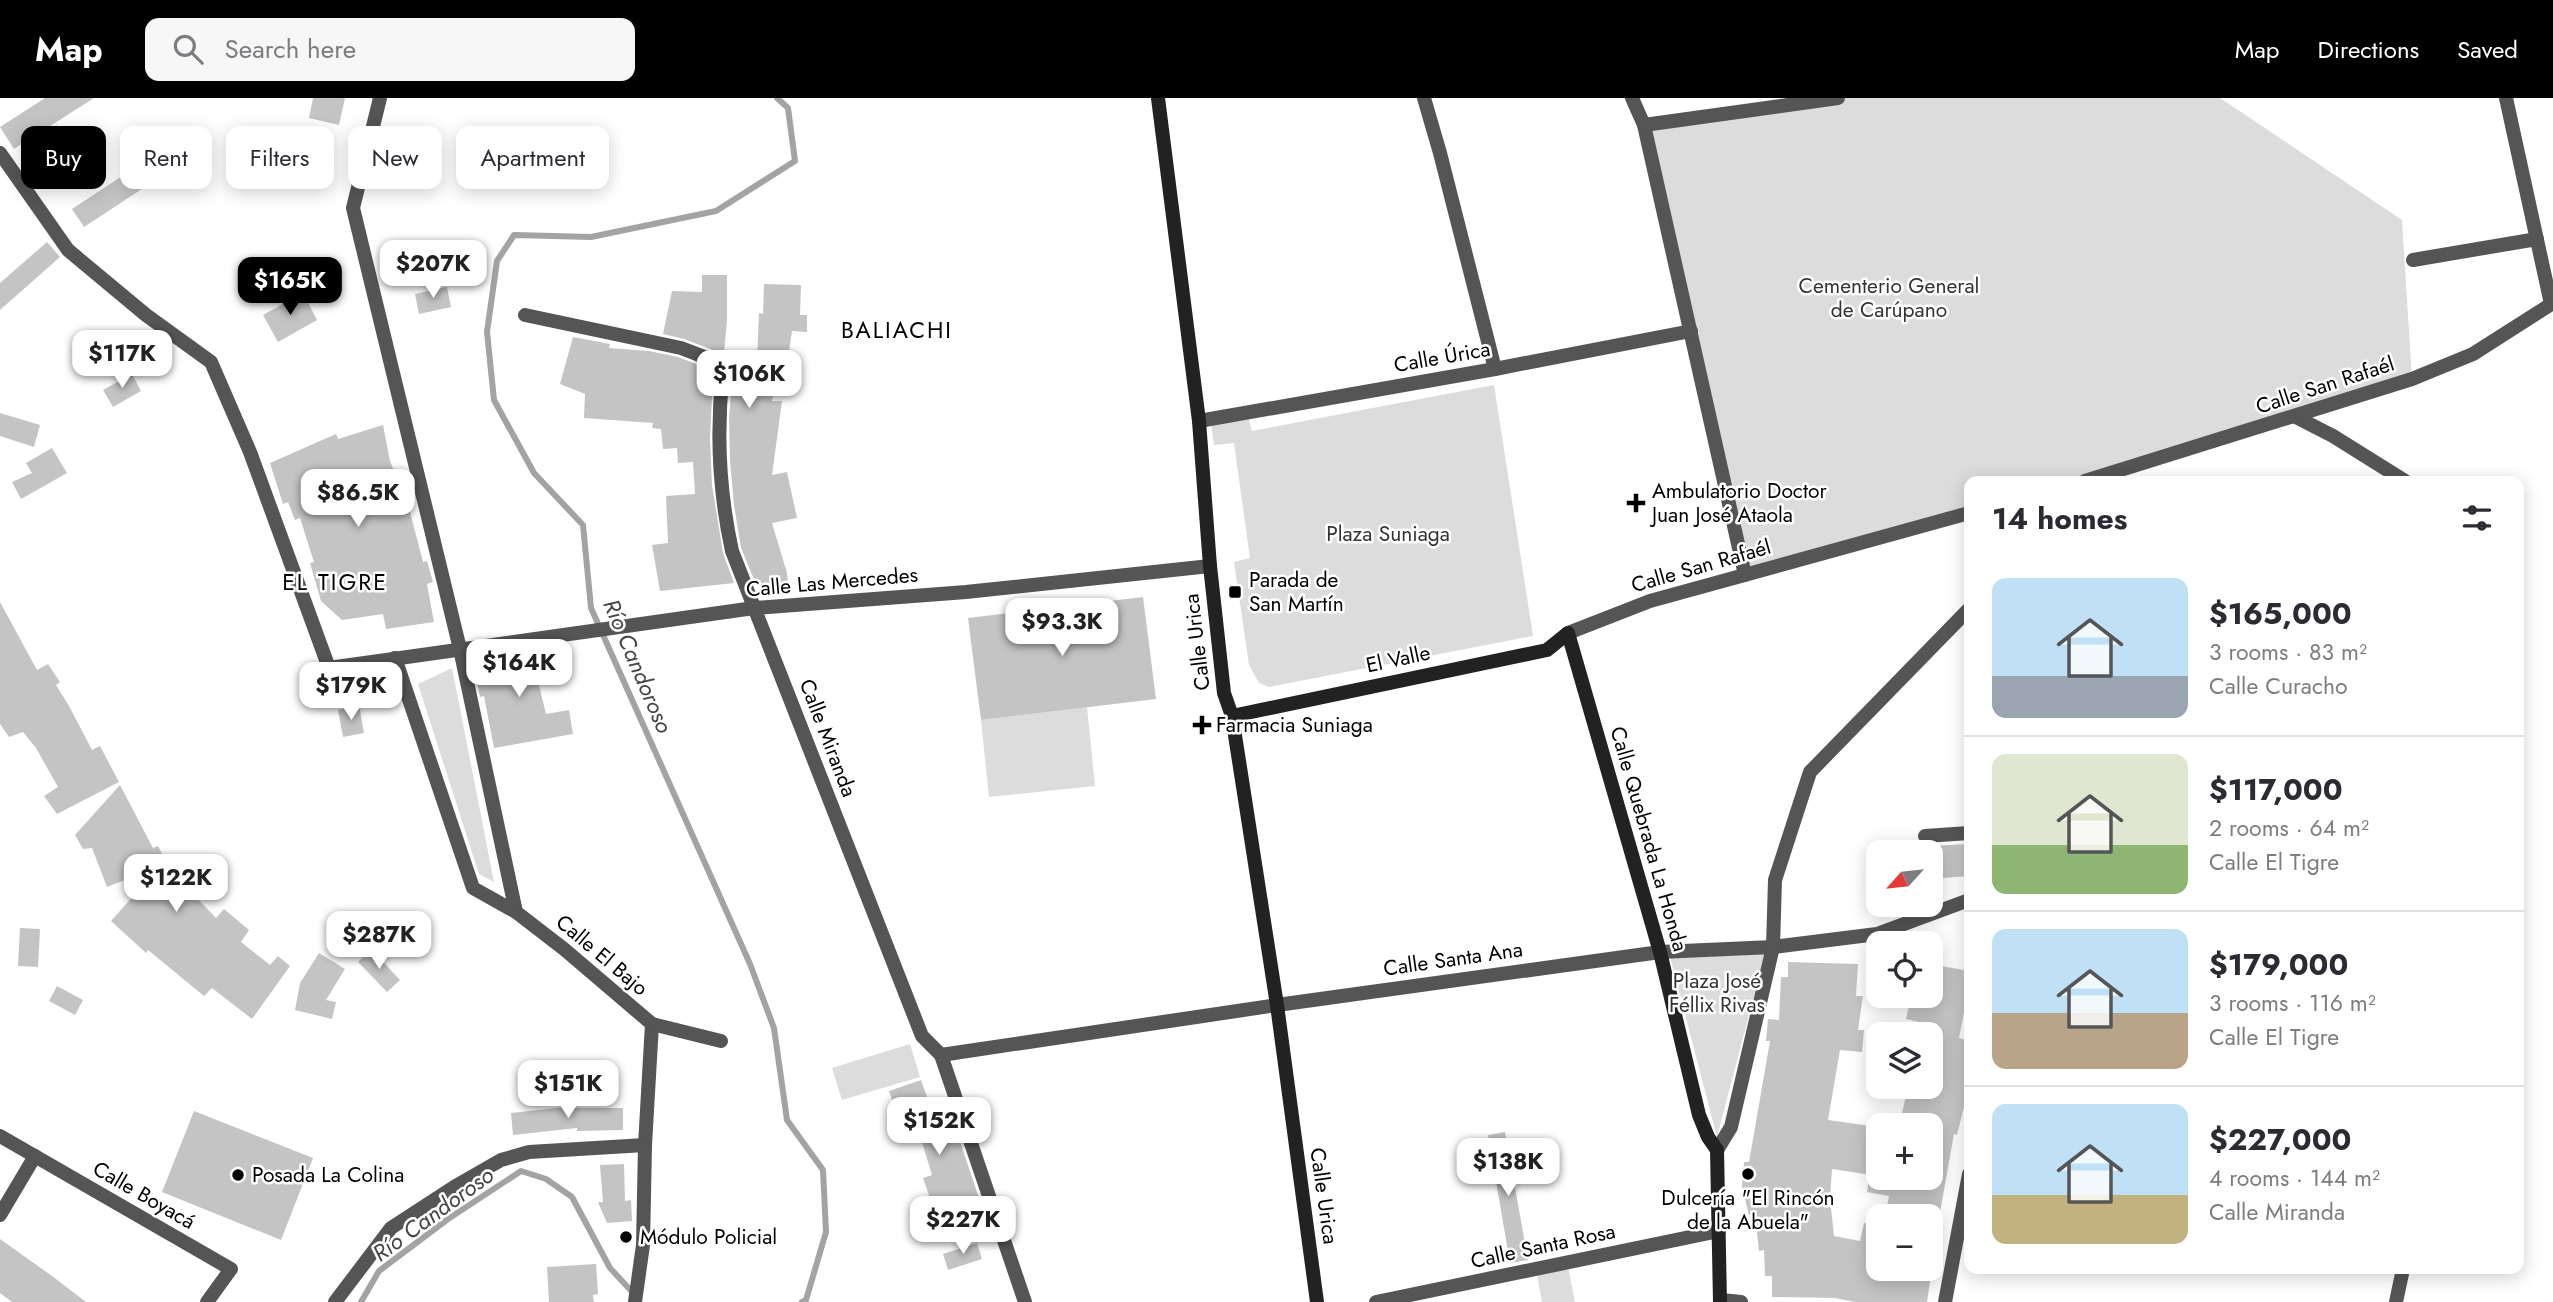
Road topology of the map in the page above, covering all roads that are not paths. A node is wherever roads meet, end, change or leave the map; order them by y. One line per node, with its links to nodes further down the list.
1 (380, 98): 25 (street)
2 (1158, 98): 16 (main road, Calle Urica)
3 (1424, 98): 14 (street)
4 (1632, 98): 7 (street)
5 (1838, 98): 7 (street)
6 (2506, 98): 9 (street)
7 (1644, 125): 13 (street)
8 (0, 153): 26 (street, Calle Las Mercedes)
9 (2537, 239): 10 (street); 11 (street)
10 (2413, 260)
11 (2552, 304): 15 (street, Calle San Rafaél)
12 (525, 315): 22 (street, Calle Miranda)
13 (1691, 331): 14 (street, Calle Úrica); 21 (street)
14 (1495, 369): 16 (street, Calle Úrica)
15 (2295, 417): 17 (street, Calle San Rafaél); 18 (street)
16 (1199, 421): 20 (main road, Calle Urica)
17 (2105, 476)
18 (2397, 476)
19 (1964, 514): 21 (street, Calle San Rafaél)
20 (1210, 566): 22 (street, Calle Las Mercedes); 27 (main road, Calle Urica)
21 (1745, 575): 24 (street, Calle San Rafaél)
22 (754, 608): 25 (street, Calle Las Mercedes); 37 (street, Calle Miranda)
23 (1964, 614): 32 (street)
24 (1568, 633): 27 (main road, El Valle); 33 (main road, Calle Quebrada La Honda)
25 (460, 649): 26 (street, Calle Las Mercedes); 31 (street)
26 (395, 658): 31 (street, Calle El Bajo)
27 (1232, 716): 34 (main road, Calle Urica)
28 (1964, 833): 29 (street)
29 (1925, 836)
30 (1964, 902): 32 (street, Calle Santa Ana)
31 (516, 912): 35 (street, Calle El Bajo)
32 (1773, 947): 33 (street, Calle Santa Ana); 40 (street)
33 (1660, 952): 34 (street, Calle Santa Ana); 40 (main road, Calle Quebrada La Honda)
34 (1277, 1005): 37 (street, Calle Santa Ana); 51 (main road, Calle Urica)
35 (652, 1024): 36 (street); 39 (street, Calle El Bajo)
36 (721, 1041)
37 (941, 1055): 50 (street, Calle Miranda)
38 (0, 1136): 41 (street, Calle Boyacá)
39 (645, 1145): 48 (street); 49 (street, Calle El Bajo)
40 (1717, 1150): 44 (main road, Calle Quebrada La Honda)
41 (35, 1156): 43 (street); 47 (street, Calle Boyacá)
42 (1964, 1201): 54 (street)
43 (0, 1215)
44 (1719, 1231): 46 (main road, Calle Quebrada La Honda); 52 (street, Calle Santa Rosa)
45 (2402, 1274): 55 (street)
46 (1720, 1301): 53 (street)
47 (207, 1302)
48 (335, 1302)
49 (635, 1302)
50 (1025, 1302)
51 (1317, 1302)
52 (1376, 1302)
53 (1741, 1302)
54 (1945, 1302)
55 (2396, 1302)

